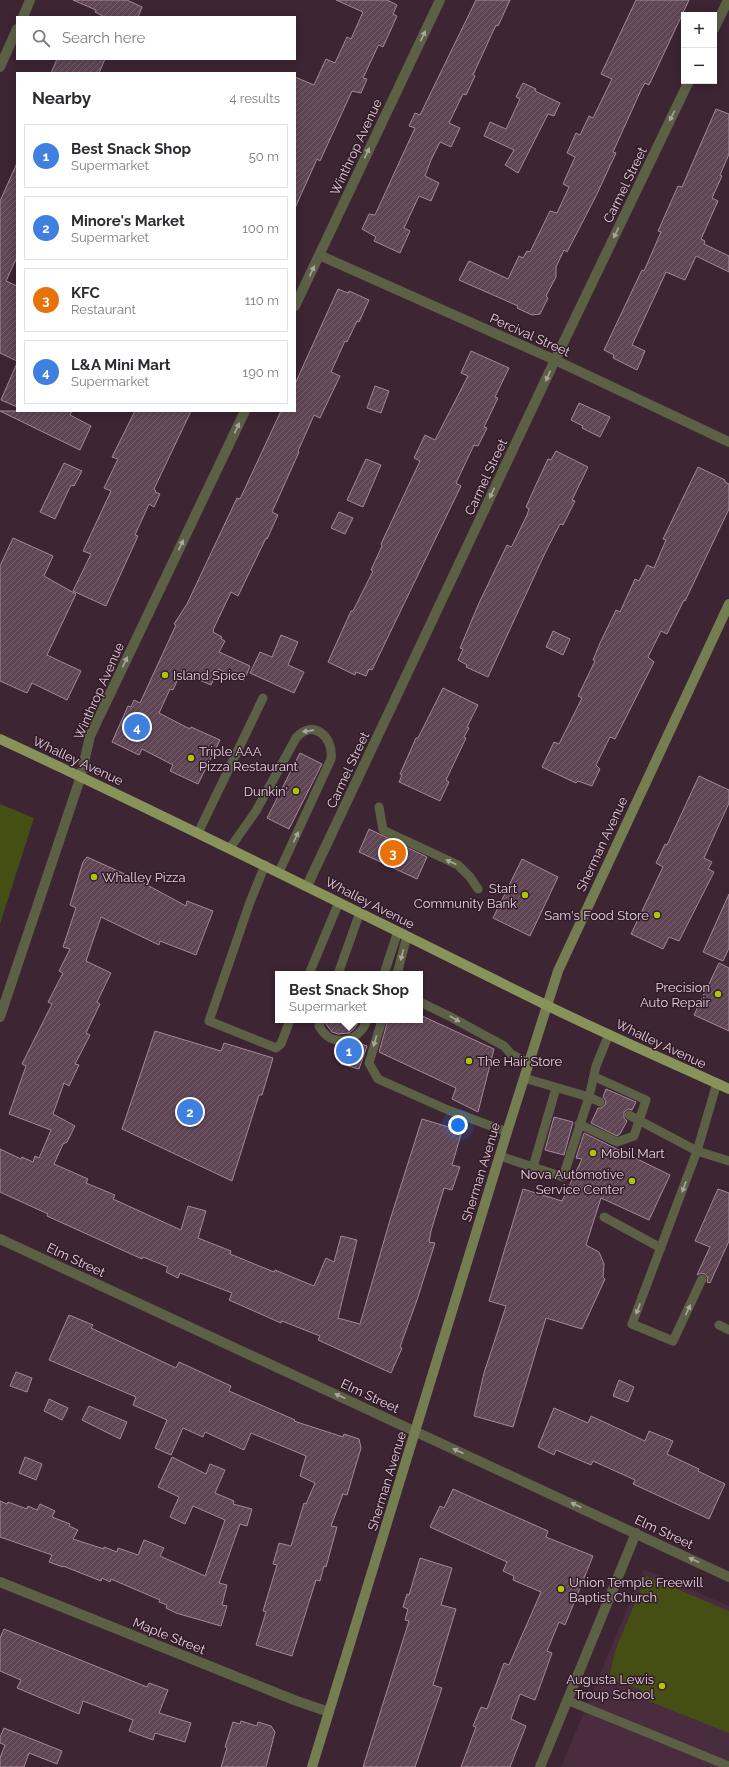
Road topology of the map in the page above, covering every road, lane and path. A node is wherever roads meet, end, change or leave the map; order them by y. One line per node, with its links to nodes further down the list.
1 (30, 0): 4 (street)
2 (440, 0): 9 (street, Winthrop Avenue, one-way to 2)
3 (728, 0): 5 (street)
4 (23, 16)
5 (717, 23)
6 (16, 31): 7 (street)
7 (0, 67)
8 (688, 84): 11 (street, Carmel Street, one-way to 11)
9 (319, 255): 10 (street, Winthrop Avenue, one-way to 9); 11 (street, Percival Street)
10 (296, 304)
11 (555, 360): 13 (street, Percival Street); 23 (street, Carmel Street, one-way to 23)
12 (245, 412): 17 (street, Winthrop Avenue, one-way to 12)
13 (729, 442)
14 (729, 604): 34 (main road, Sherman Avenue)
15 (263, 698): 19 (lane)
16 (0, 739): 17 (main road, Whalley Avenue)
17 (81, 776): 19 (main road, Whalley Avenue); 35 (street, Winthrop Avenue)
18 (379, 807): 24 (lane, one-way to 18)
19 (198, 833): 20 (main road, Whalley Avenue)
20 (230, 848): 21 (main road, Whalley Avenue); 22 (lane, one-way to 20)
21 (265, 865): 22 (main road, Whalley Avenue); 36 (lane)
22 (279, 872): 23 (main road, Whalley Avenue)
23 (307, 886): 25 (main road, Whalley Avenue)
24 (478, 889)
25 (339, 902): 26 (main road, Whalley Avenue); 30 (lane)
26 (360, 912): 27 (main road, Whalley Avenue); 29 (lane)
27 (398, 931): 28 (main road, Whalley Avenue); 31 (lane)
28 (408, 936): 32 (lane, one-way to 32); 34 (main road, Whalley Avenue)
29 (342, 970)
30 (310, 971)
31 (385, 971)
32 (398, 971)
33 (423, 1003): 41 (lane, one-way to 41)
34 (546, 1005): 40 (main road, Whalley Avenue); 41 (main road, Sherman Avenue)
35 (0, 1017)
36 (289, 1023)
37 (320, 1023): 38 (lane)
38 (364, 1023)
39 (381, 1023): 52 (lane, one-way to 52)
40 (609, 1034): 42 (lane); 44 (main road, Whalley Avenue)
41 (528, 1063): 43 (main road, Sherman Avenue)
42 (594, 1077): 47 (lane); 50 (lane)
43 (524, 1078): 45 (lane); 52 (main road, Sherman Avenue)
44 (717, 1083): 46 (main road, Whalley Avenue); 53 (lane)
45 (556, 1088): 47 (lane); 56 (lane)
46 (729, 1089)
47 (589, 1097): 48 (lane); 51 (lane)
48 (600, 1102)
49 (629, 1115): 50 (lane)
50 (639, 1120): 51 (lane); 53 (lane)
51 (579, 1124): 56 (lane)
52 (507, 1132): 54 (main road, Sherman Avenue)
53 (697, 1151): 55 (lane); 59 (lane, one-way to 59)
54 (500, 1156): 56 (lane); 63 (main road, Sherman Avenue)
55 (729, 1161)
56 (533, 1167)
57 (604, 1217): 59 (lane)
58 (0, 1239): 63 (street, Elm Street, one-way to 58)
59 (661, 1248): 60 (lane, one-way to 60)
60 (702, 1279)
61 (719, 1325): 62 (lane)
62 (729, 1330)
63 (416, 1431): 64 (street, Elm Street, one-way to 63); 68 (main road, Sherman Avenue)
64 (636, 1533): 65 (street, Elm Street, one-way to 64); 67 (street)
65 (729, 1576)
66 (0, 1582): 68 (street, Maple Street)
67 (568, 1700): 69 (lane); 71 (street)
68 (329, 1712): 70 (main road, Sherman Avenue)
69 (729, 1766)
70 (312, 1767)
71 (540, 1767)

